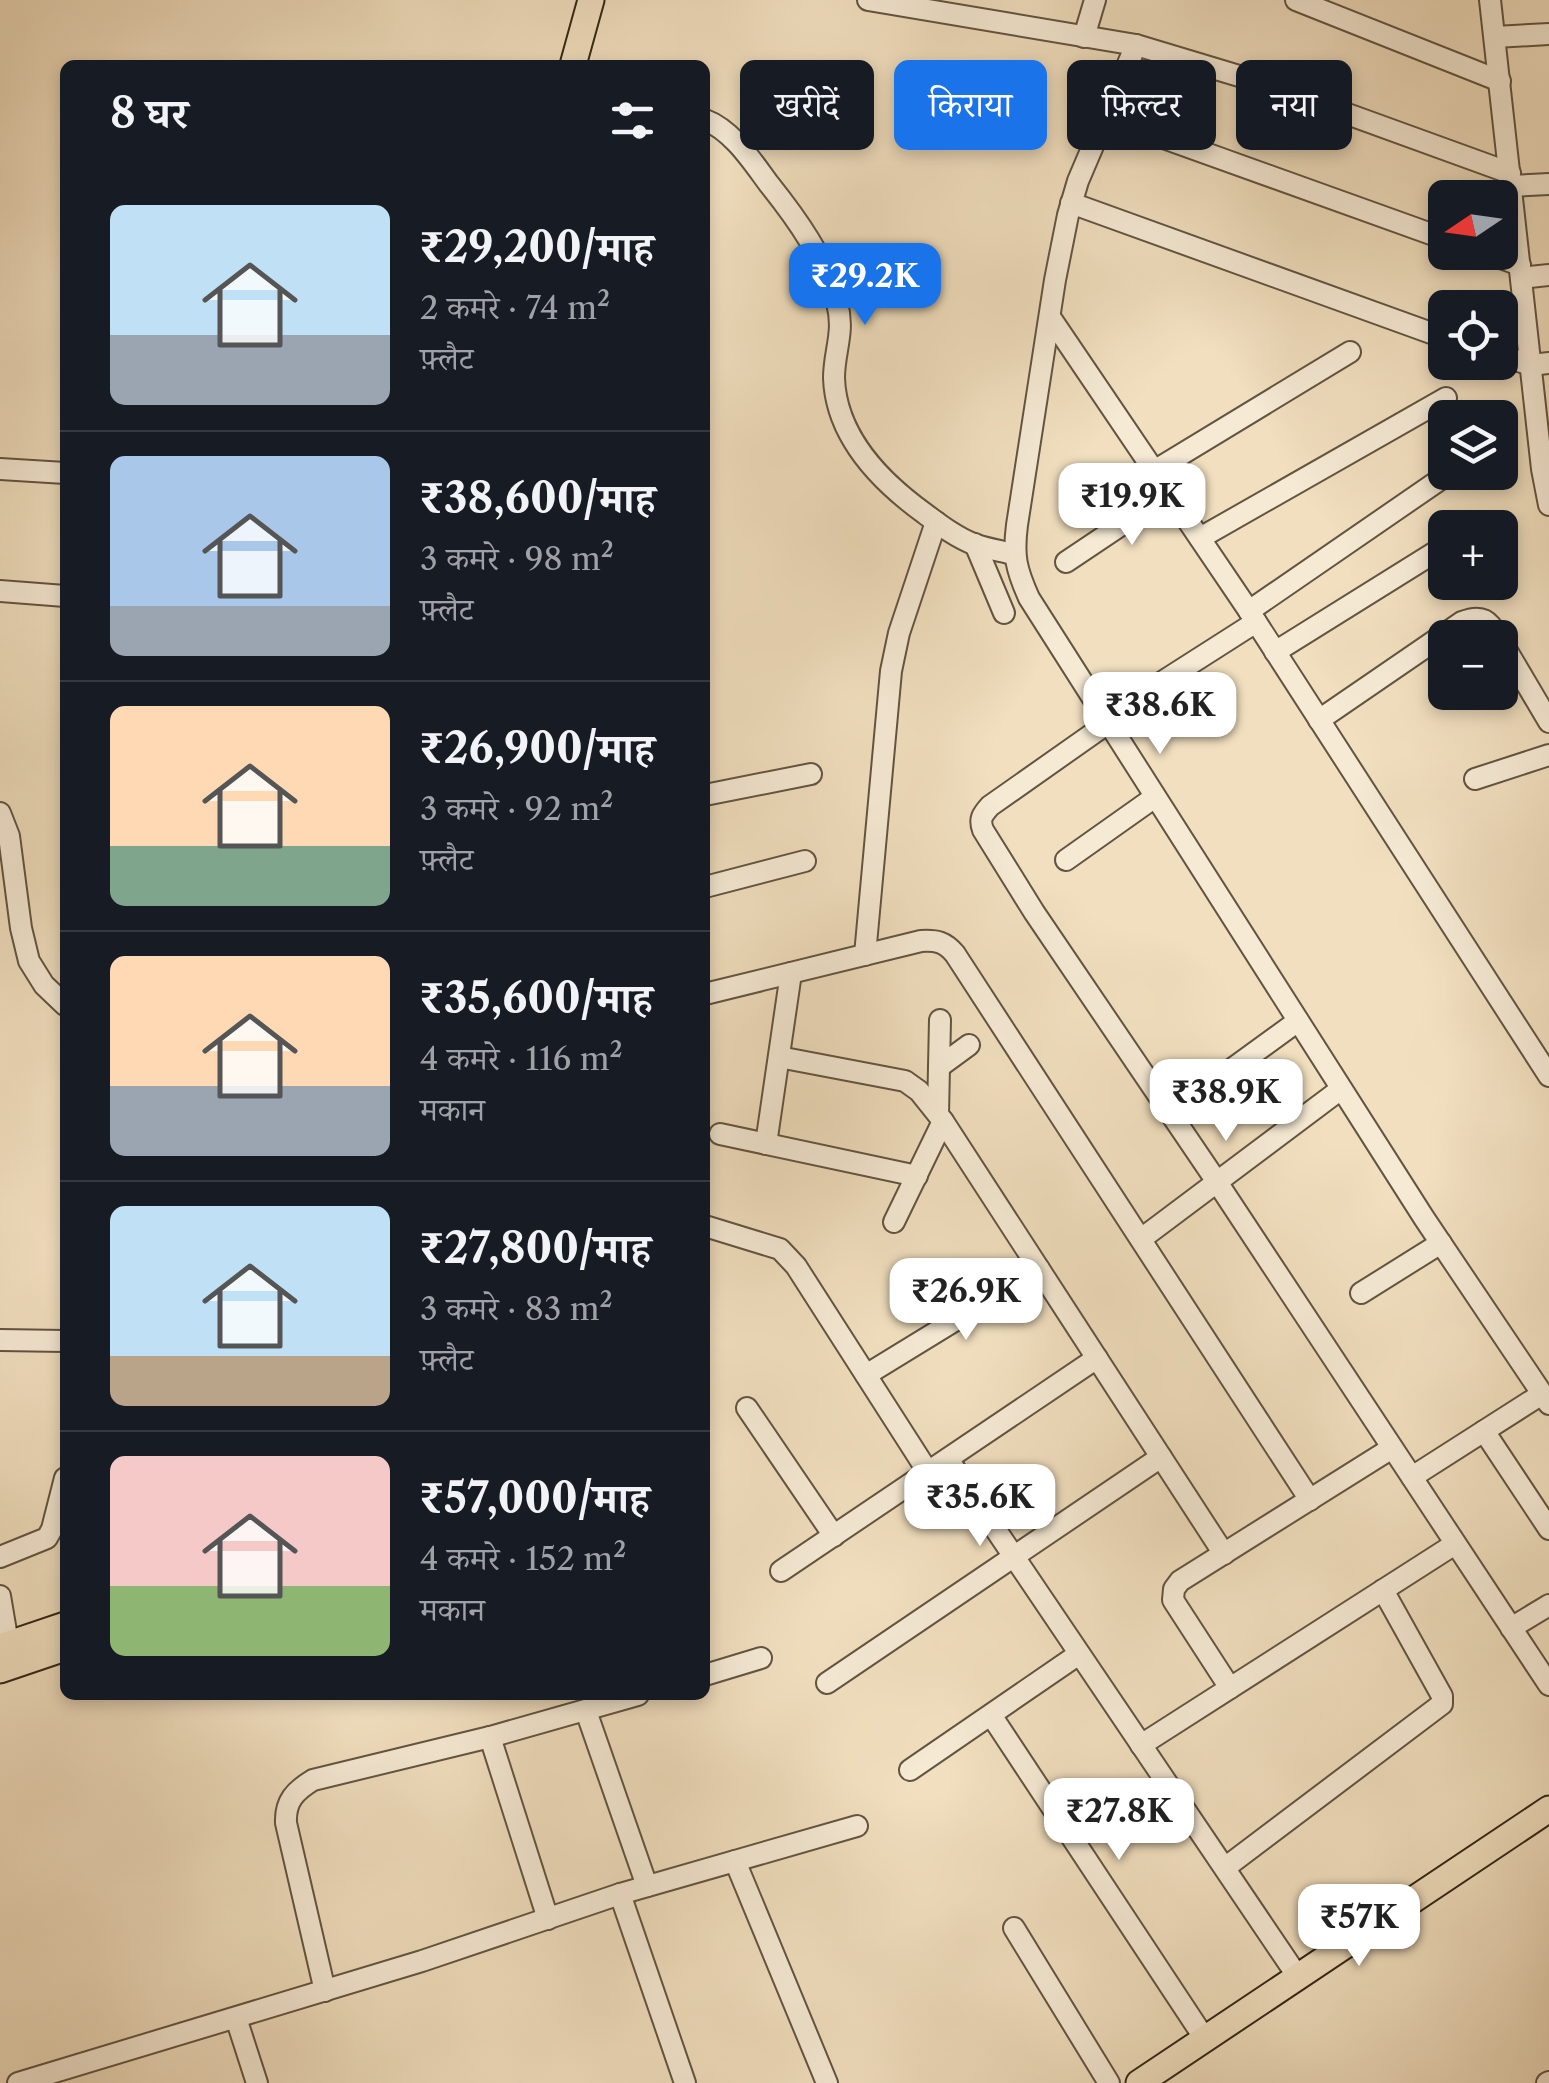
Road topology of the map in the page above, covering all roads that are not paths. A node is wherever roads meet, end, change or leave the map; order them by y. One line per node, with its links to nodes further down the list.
1 (591, 0): 12 (main road)
2 (868, 0): 6 (street)
3 (1094, 0): 9 (street)
4 (1296, 0): 14 (street)
5 (1490, 0): 10 (street)
6 (935, 6): 7 (street)
7 (981, 9): 9 (street)
8 (1549, 34): 10 (street)
9 (1084, 37): 11 (street)
10 (1495, 38): 14 (street)
11 (1136, 45): 13 (street); 18 (street)
12 (580, 60)
13 (1130, 60)
14 (1500, 80): 18 (street)
15 (710, 121): 38 (street)
16 (1091, 150): 21 (street)
17 (1196, 150): 22 (street)
18 (1511, 180)
19 (1518, 181): 20 (street)
20 (1549, 184)
21 (1071, 204): 26 (street); 27 (street)
22 (1428, 234)
23 (1518, 251): 24 (street)
24 (1520, 271): 25 (street); 29 (street)
25 (1549, 275)
26 (1050, 317): 33 (street); 41 (street)
27 (1428, 332)
28 (1350, 352): 33 (street)
29 (1540, 364): 32 (street)
30 (1446, 398): 39 (street)
31 (0, 468): 34 (street)
32 (1546, 469): 37 (street)
33 (1154, 470): 36 (street)
34 (60, 473)
35 (1428, 489): 47 (street)
36 (1169, 493): 39 (street); 43 (street)
37 (1549, 505)
38 (936, 522): 40 (street); 64 (street)
39 (1200, 538): 47 (street)
40 (975, 544): 41 (street); 46 (street)
41 (1014, 554): 54 (street)
42 (1428, 557): 49 (street)
43 (1066, 562)
44 (0, 591): 45 (street)
45 (60, 596)
46 (1004, 613)
47 (1253, 616): 49 (street); 51 (street)
48 (1428, 645): 52 (street)
49 (1276, 652): 52 (street)
50 (1518, 669): 53 (street)
51 (1162, 682)
52 (1320, 720): 73 (street)
53 (1549, 722)
54 (1108, 723): 59 (street); 80 (street)
55 (1549, 755): 57 (street)
56 (810, 774): 58 (street)
57 (1476, 779)
58 (710, 793)
59 (1155, 797): 61 (street); 69 (street)
60 (0, 813): 67 (street)
61 (1066, 860)
62 (805, 861): 63 (street)
63 (710, 886)
64 (866, 955): 65 (street); 83 (street)
65 (791, 973): 66 (street); 71 (street)
66 (710, 993)
67 (60, 1000)
68 (940, 1020): 72 (street)
69 (1298, 1020): 74 (street); 75 (street)
70 (969, 1044): 72 (street)
71 (779, 1057): 76 (street); 78 (street)
72 (939, 1068): 76 (street)
73 (1549, 1076)
74 (1214, 1082)
75 (1342, 1089): 80 (street); 84 (street)
76 (940, 1117): 79 (street); 85 (street)
77 (720, 1134): 78 (street)
78 (766, 1144): 79 (street)
79 (917, 1176): 81 (street)
80 (1217, 1182): 83 (street); 94 (street)
81 (894, 1222)
82 (710, 1228): 90 (street)
83 (1141, 1240): 100 (street)
84 (1441, 1243): 86 (street); 91 (street)
85 (1039, 1269): 89 (street); 90 (street)
86 (1362, 1293)
87 (0, 1340): 88 (street)
88 (60, 1342)
89 (1097, 1358): 95 (street); 96 (street)
90 (866, 1375): 97 (street)
91 (1546, 1399): 93 (street)
92 (747, 1408): 102 (street)
93 (1484, 1431): 98 (street); 101 (street)
94 (1392, 1448): 98 (street); 100 (street)
95 (948, 1458): 97 (street); 106 (street)
96 (1162, 1458): 104 (street); 106 (street)
97 (928, 1472): 102 (street)
98 (1412, 1478): 103 (street)
99 (60, 1498): 105 (street)
100 (1310, 1500): 104 (street)
101 (1549, 1529)
102 (834, 1536): 107 (street)
103 (1456, 1544): 108 (street); 112 (street)
104 (1224, 1554): 120 (street)
105 (0, 1557)
106 (1014, 1557): 114 (street); 118 (street)
107 (781, 1572)
108 (1384, 1590): 120 (street); 130 (street)
109 (0, 1596): 115 (street)
110 (1549, 1606): 112 (street)
111 (60, 1628): 115 (main road)
112 (1511, 1628): 119 (street)
113 (60, 1649): 115 (main road)
114 (1080, 1654): 123 (street); 125 (street)
115 (5, 1657)
116 (761, 1658): 117 (street)
117 (710, 1673)
118 (827, 1683)
119 (1549, 1685)
120 (1230, 1688): 125 (street)
121 (621, 1700): 122 (street)
122 (586, 1710): 124 (street); 131 (street)
123 (991, 1715): 126 (street); 138 (street)
124 (490, 1737): 133 (street); 136 (street)
125 (1141, 1745): 130 (street)
126 (910, 1770)
127 (1549, 1809): 135 (main road)
128 (857, 1826): 129 (street)
129 (735, 1861): 131 (street); 142 (street)
130 (1226, 1867): 135 (street)
131 (647, 1886): 132 (street)
132 (620, 1894): 133 (street); 141 (street)
133 (548, 1918): 136 (street)
134 (1014, 1928): 143 (street)
135 (1298, 1976): 138 (main road)
136 (325, 1991): 137 (street)
137 (236, 2018): 139 (street); 140 (street)
138 (1205, 2039): 144 (main road)
139 (18, 2083)
140 (257, 2083)
141 (685, 2083)
142 (827, 2083)
143 (1110, 2083)
144 (1139, 2083)

